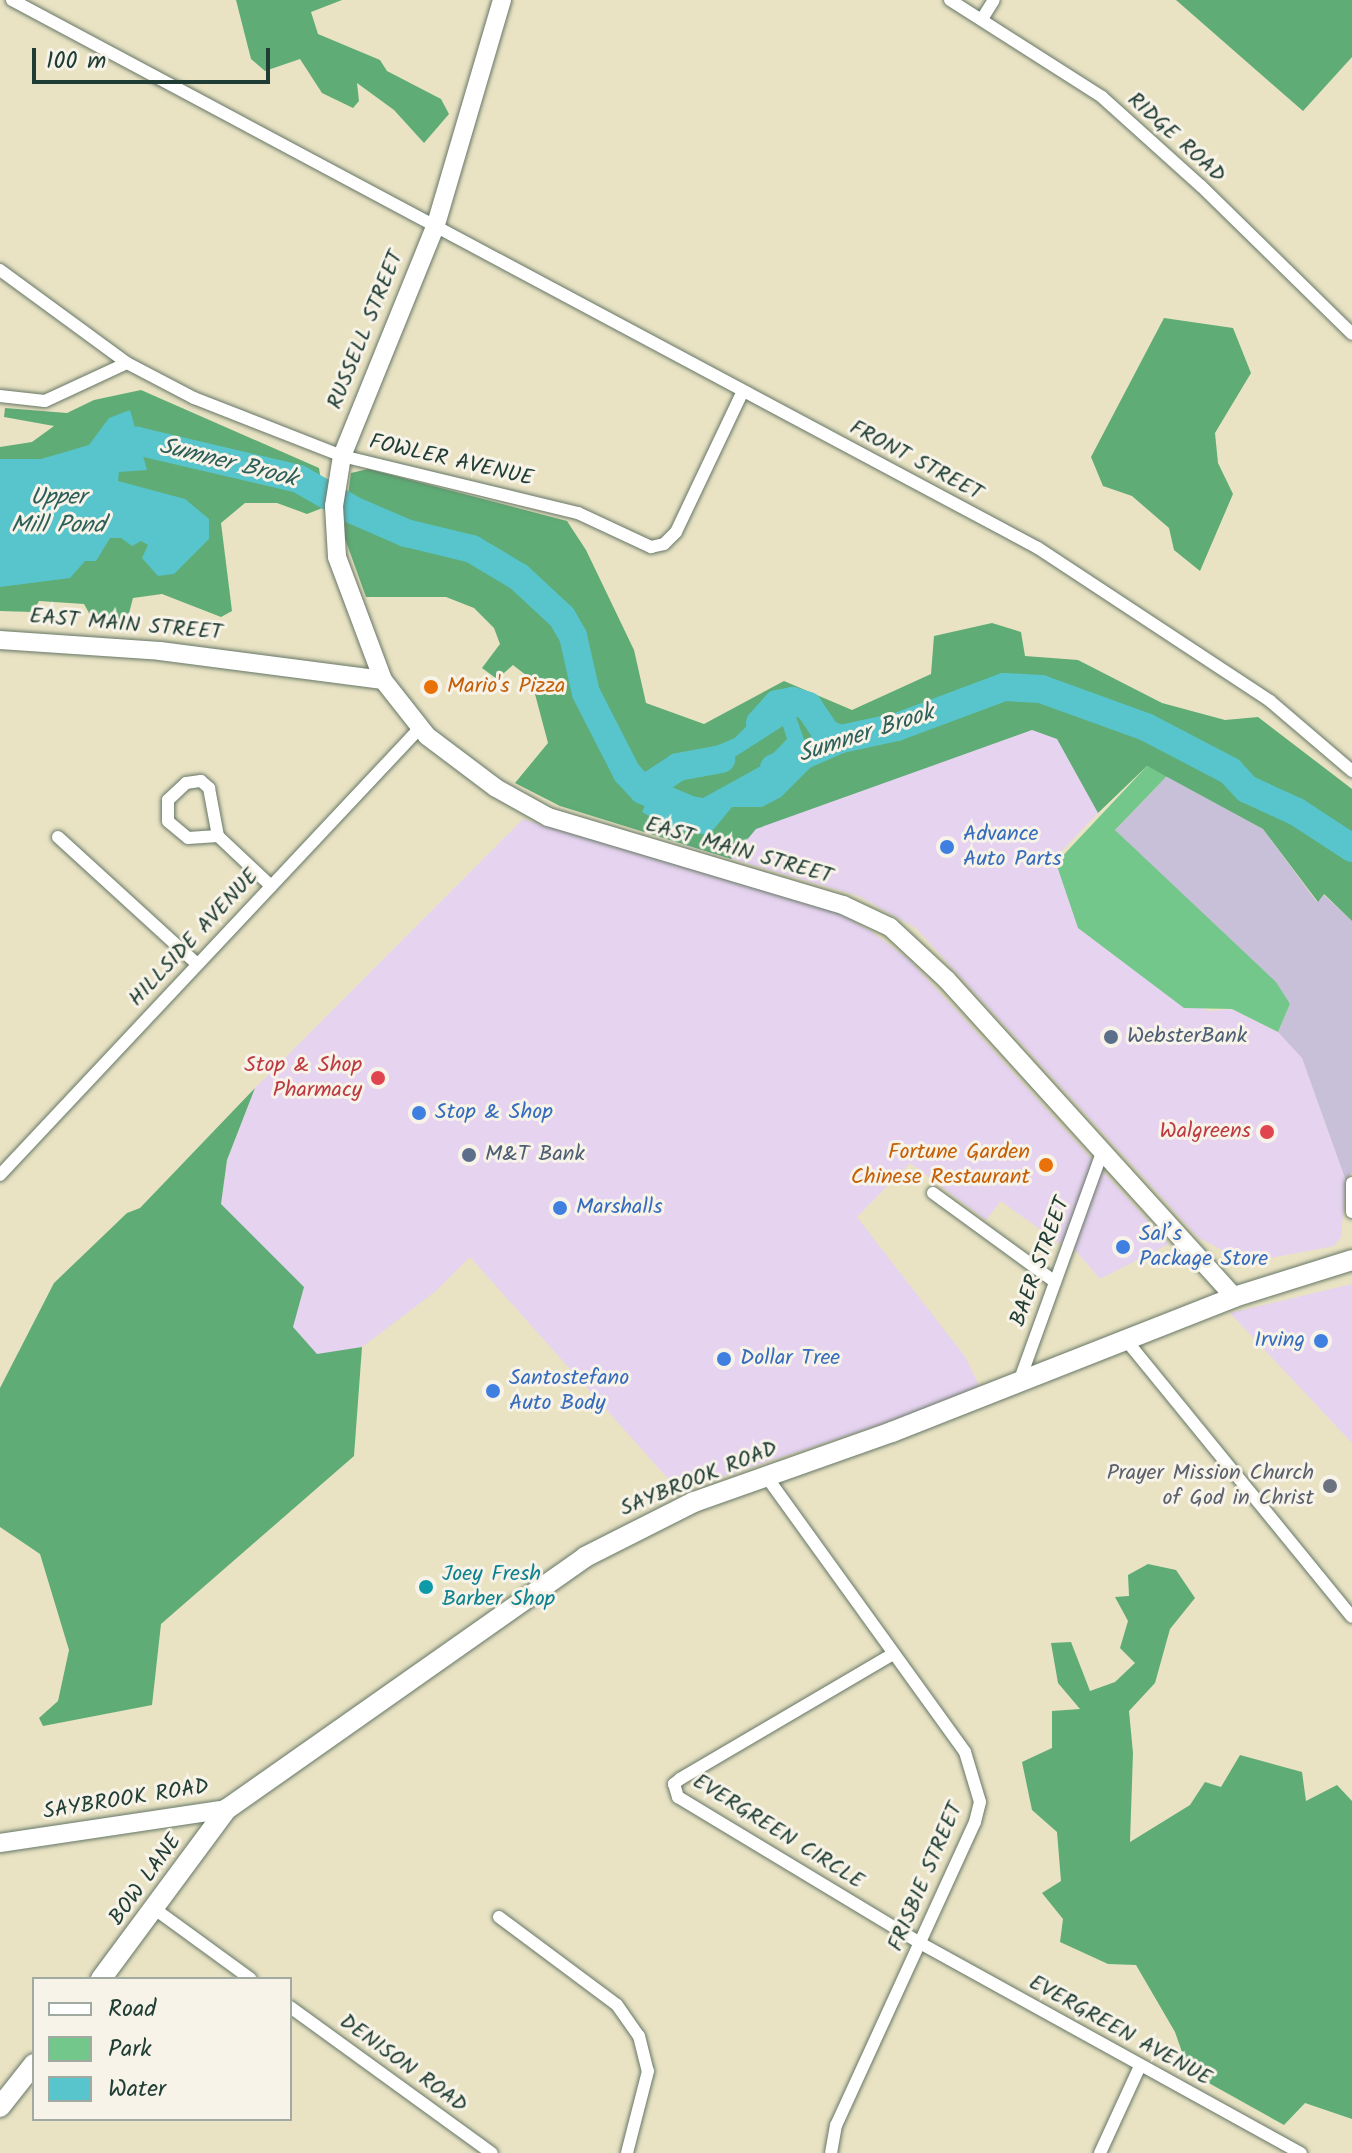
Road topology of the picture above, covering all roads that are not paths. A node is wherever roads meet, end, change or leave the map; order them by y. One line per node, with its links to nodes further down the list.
1 (12, 0): 6 (street, FRONT STREET)
2 (502, 0): 6 (main road, RUSSELL STREET)
3 (950, 0): 5 (street, RIDGE ROAD)
4 (994, 0): 5 (street)
5 (982, 19): 8 (street, RIDGE ROAD)
6 (435, 227): 10 (street, FRONT STREET); 12 (main road, RUSSELL STREET)
7 (0, 270): 9 (street, FOWLER AVENUE)
8 (1352, 334)
9 (127, 363): 11 (street); 12 (street, FOWLER AVENUE)
10 (743, 391): 12 (street, FOWLER AVENUE); 16 (street, FRONT STREET)
11 (0, 396)
12 (342, 456): 14 (main road, RUSSELL STREET)
13 (0, 640): 14 (main road, EAST MAIN STREET)
14 (383, 680): 15 (main road, EAST MAIN STREET)
15 (419, 729): 19 (street, HILLSIDE AVENUE); 21 (main road, EAST MAIN STREET)
16 (1352, 771)
17 (218, 836): 17 (street); 19 (street)
18 (58, 837): 20 (street)
19 (271, 886): 20 (street, HILLSIDE AVENUE)
20 (197, 964): 22 (street, HILLSIDE AVENUE)
21 (1101, 1156): 27 (street, BAER STREET); 28 (main road, EAST MAIN STREET)
22 (0, 1175)
23 (1352, 1183): 25 (street)
24 (933, 1193): 27 (street)
25 (1352, 1212)
26 (1352, 1260): 28 (main road)
27 (1055, 1282): 30 (street, BAER STREET)
28 (1234, 1297): 29 (main road, SAYBROOK ROAD)
29 (1126, 1340): 30 (main road, SAYBROOK ROAD); 32 (street)
30 (1019, 1383): 31 (main road, SAYBROOK ROAD)
31 (766, 1476): 33 (street, FRISBIE STREET); 34 (main road, SAYBROOK ROAD)
32 (1352, 1617)
33 (893, 1654): 38 (street, FRISBIE STREET); 38 (street, EVERGREEN CIRCLE)
34 (227, 1809): 35 (main road, SAYBROOK ROAD); 36 (main road, BOW LANE)
35 (0, 1843)
36 (156, 1910): 39 (main road, BOW LANE); 40 (street)
37 (499, 1917): 46 (street)
38 (920, 1943): 42 (street, EVERGREEN AVENUE); 47 (street, FRISBIE STREET)
39 (103, 1977)
40 (248, 1977)
41 (292, 2008): 45 (street, DENISON ROAD)
42 (1140, 2066): 48 (street); 49 (street, EVERGREEN AVENUE)
43 (32, 2067): 44 (main road)
44 (0, 2107)
45 (492, 2153)
46 (627, 2153)
47 (831, 2153)
48 (1100, 2153)
49 (1301, 2153)

